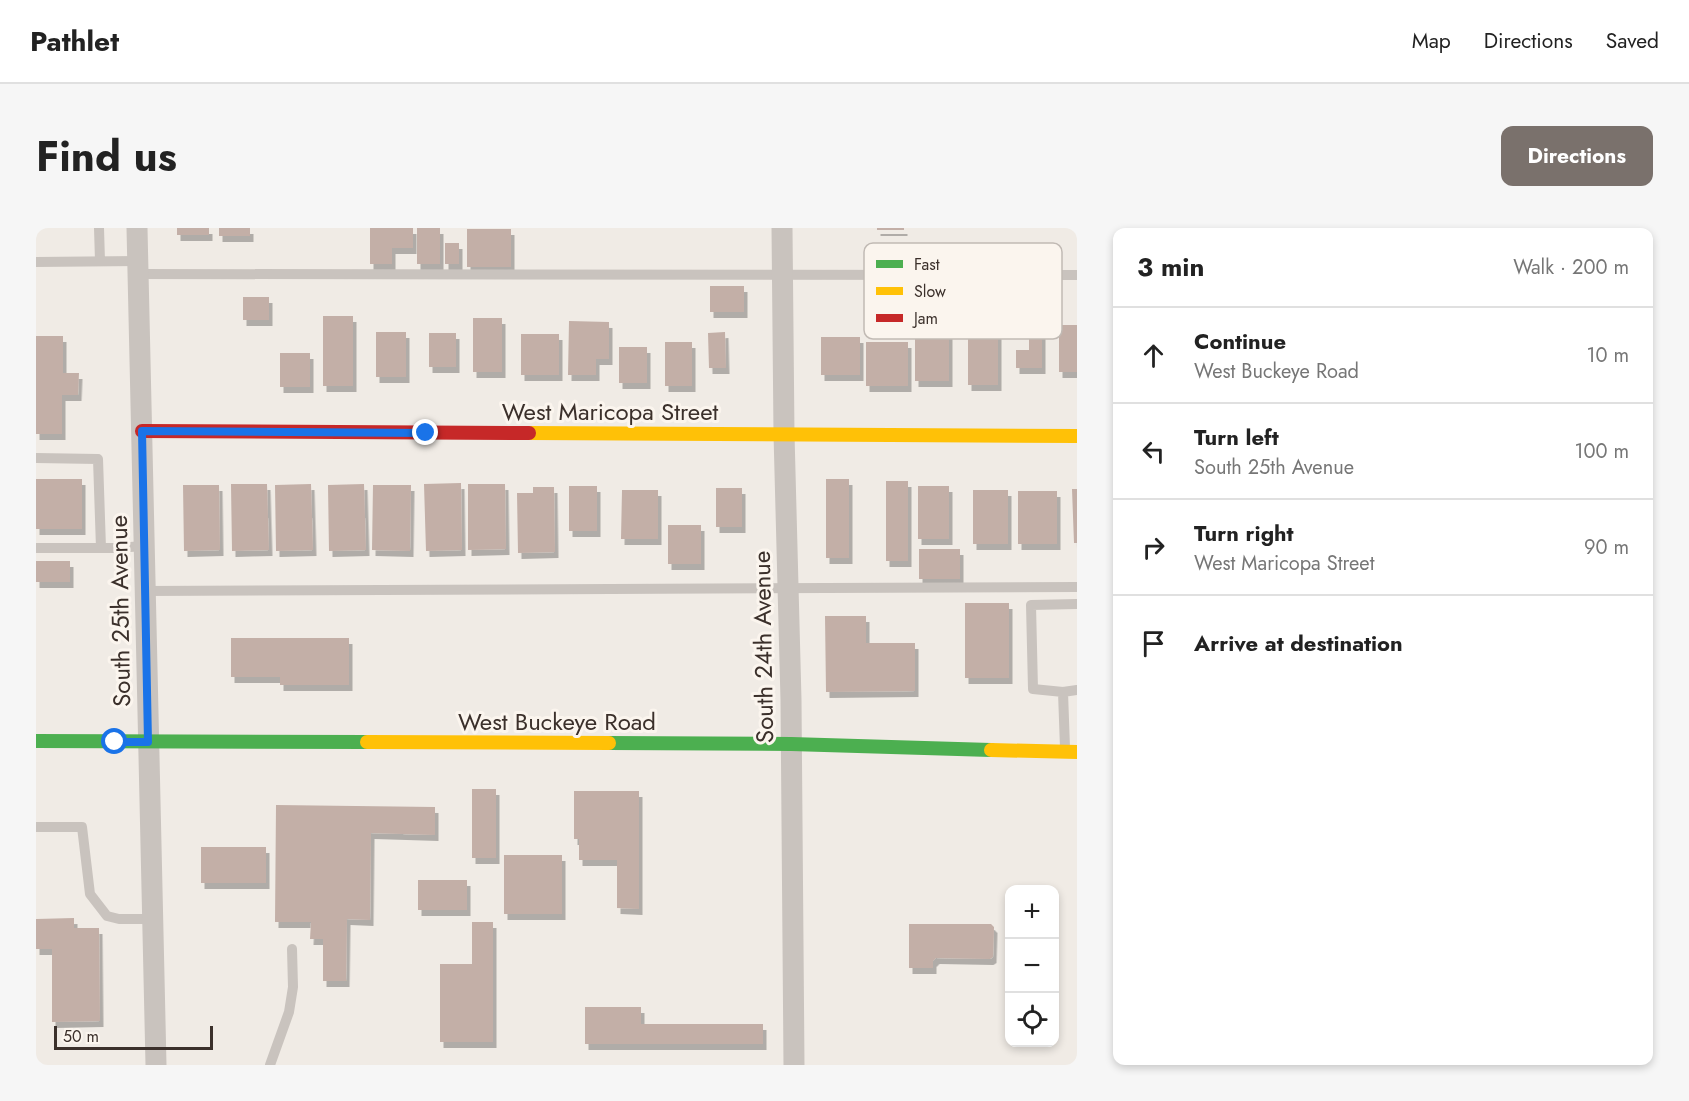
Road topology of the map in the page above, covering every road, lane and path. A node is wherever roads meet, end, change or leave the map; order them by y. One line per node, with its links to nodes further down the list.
1 (99, 228): 4 (lane)
2 (137, 228): 6 (street, South 25th Avenue)
3 (782, 228): 9 (street, South 24th Avenue)
4 (100, 261): 5 (lane); 6 (lane)
5 (36, 262)
6 (138, 268): 9 (lane); 11 (street, South 25th Avenue)
7 (1062, 275): 8 (lane)
8 (1077, 275)
9 (783, 276): 10 (lane); 12 (street, South 24th Avenue)
10 (864, 276)
11 (142, 431): 12 (main road, West Maricopa Street); 15 (street, South 25th Avenue)
12 (784, 434): 13 (main road, West Maricopa Street); 19 (street, South 24th Avenue)
13 (1077, 436)
14 (36, 458): 17 (lane)
15 (144, 546): 17 (lane); 20 (street, South 25th Avenue)
16 (36, 548): 17 (lane)
17 (101, 548)
18 (1077, 587): 19 (lane)
19 (787, 588): 20 (lane); 26 (street, South 24th Avenue)
20 (146, 591): 25 (street, South 25th Avenue)
21 (1077, 604): 23 (lane)
22 (1077, 690): 23 (lane)
23 (1063, 692): 27 (lane)
24 (36, 741): 25 (main road, West Buckeye Road)
25 (148, 742): 26 (main road, West Buckeye Road); 29 (street, South 25th Avenue)
26 (791, 744): 27 (main road, West Buckeye Road); 33 (street, South 24th Avenue)
27 (1071, 752)
28 (36, 827): 29 (lane)
29 (153, 919): 31 (street, South 25th Avenue)
30 (292, 949): 32 (lane)
31 (156, 1065)
32 (270, 1065)
33 (794, 1065)

